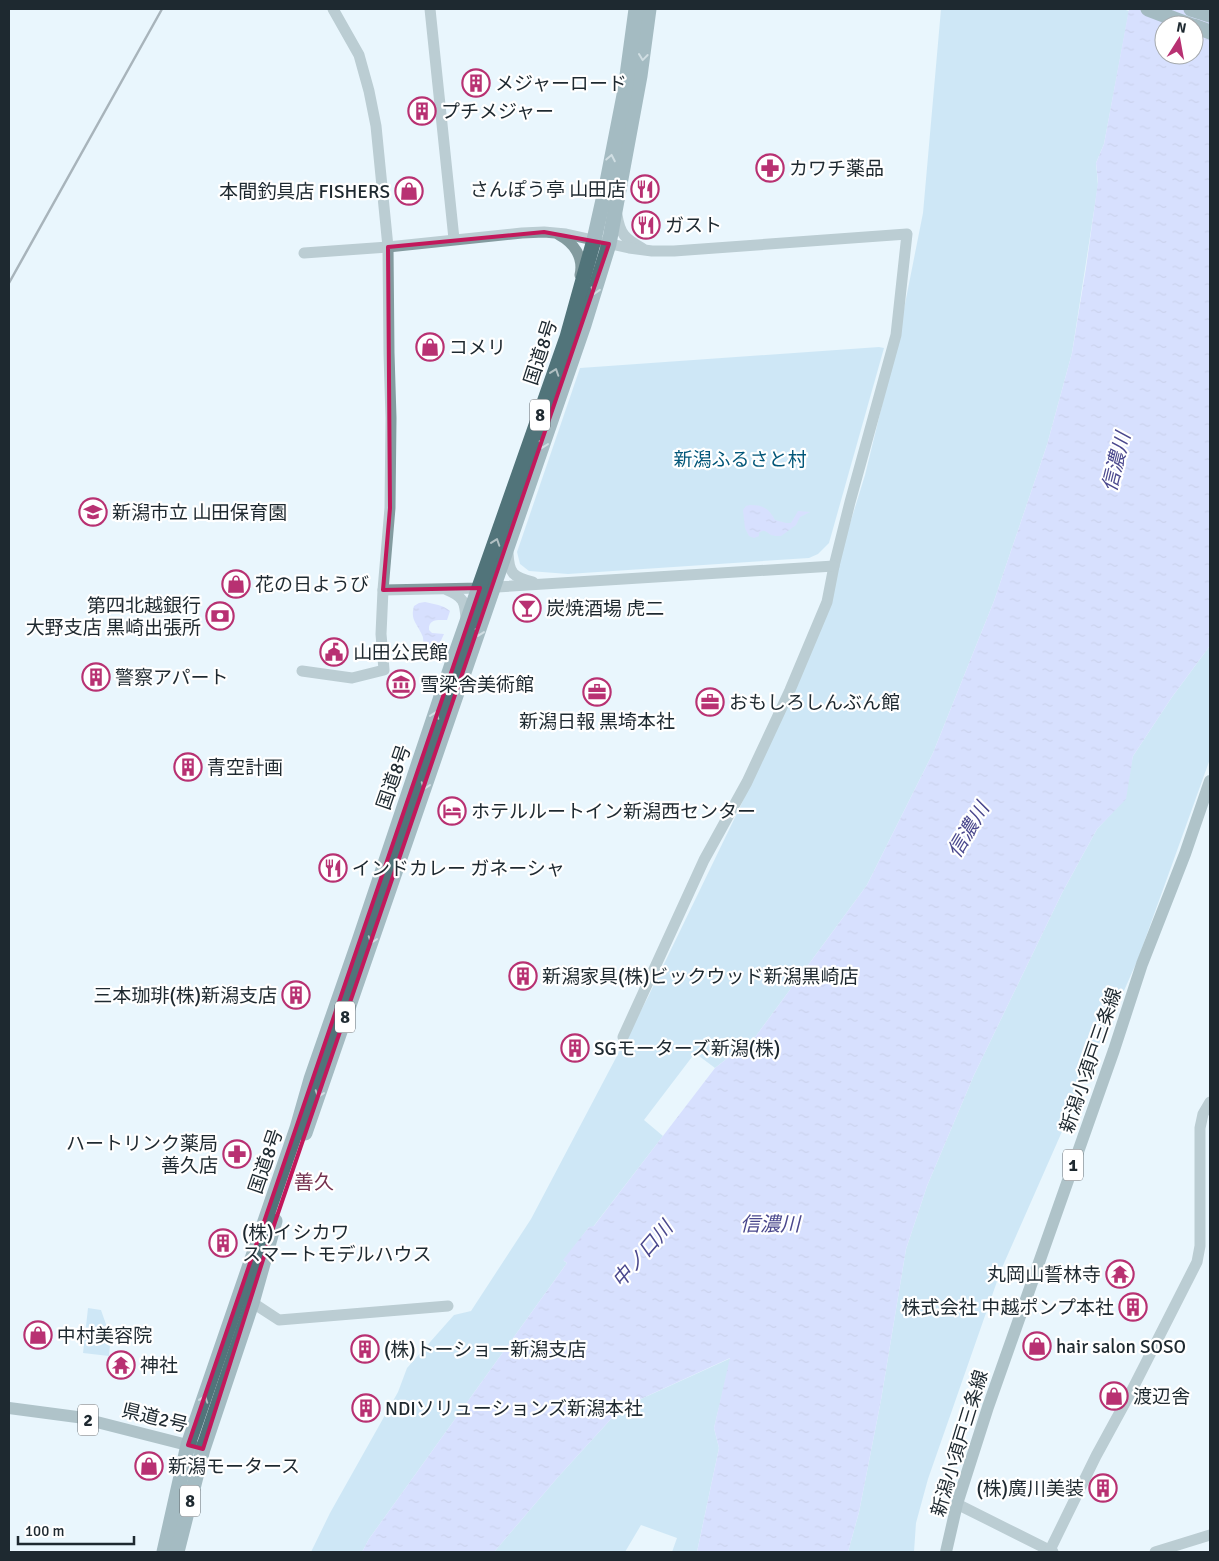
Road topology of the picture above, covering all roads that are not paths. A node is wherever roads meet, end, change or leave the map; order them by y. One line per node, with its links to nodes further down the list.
1 (333, 9): 14 (street)
2 (430, 9): 11 (street)
3 (636, 9): 12 (highway, 国道8号 / 8, one-way to 3)
4 (649, 9): 9 (highway, 国道8号 / 8, one-way to 9)
5 (1148, 9): 7 (highway)
6 (1192, 9): 8 (highway)
7 (1164, 15)
8 (1210, 16)
9 (616, 203): 13 (highway, 国道8号 / 8); 15 (street)
10 (554, 233): 11 (street); 12 (street); 17 (street)
11 (454, 240): 14 (street)
12 (594, 240): 13 (street); 17 (highway, 国道8号 / 8)
13 (609, 244): 15 (street); 18 (highway, 国道8号 / 8, one-way to 18)
14 (388, 246): 16 (street); 23 (street)
15 (646, 250): 19 (street)
16 (304, 253)
17 (569, 328): 21 (highway, 国道8号 / 8, one-way to 17)
18 (508, 546): 20 (street); 21 (highway, 国道8号 / 8)
19 (834, 566): 20 (street); 27 (street)
20 (539, 584): 21 (street)
21 (487, 587): 22 (street); 24 (highway, 国道8号 / 8); 30 (highway, 国道8号 / 8, one-way to 30)
22 (444, 589): 23 (street); 24 (street)
23 (383, 590): 25 (street)
24 (466, 626): 29 (highway, 国道8号 / 8, one-way to 24)
25 (302, 671)
26 (1210, 781): 34 (main road, 新潟小須戸三条線 / 1)
27 (623, 1037)
28 (1210, 1102): 39 (street)
29 (240, 1292): 30 (street); 33 (highway, 国道8号 / 8, one-way to 29)
30 (252, 1303): 31 (street); 33 (highway, 国道8号 / 8)
31 (448, 1306)
32 (9, 1408): 33 (main road, 県道2号 / 2)
33 (196, 1447): 36 (highway, 国道8号 / 8); 37 (highway, 国道8号 / 8)
34 (957, 1504): 38 (main road, 新潟小須戸三条線 / 1); 39 (street)
35 (1210, 1535): 40 (street)
36 (164, 1552)
37 (177, 1552)
38 (946, 1552)
39 (1050, 1552)
40 (1154, 1552)

